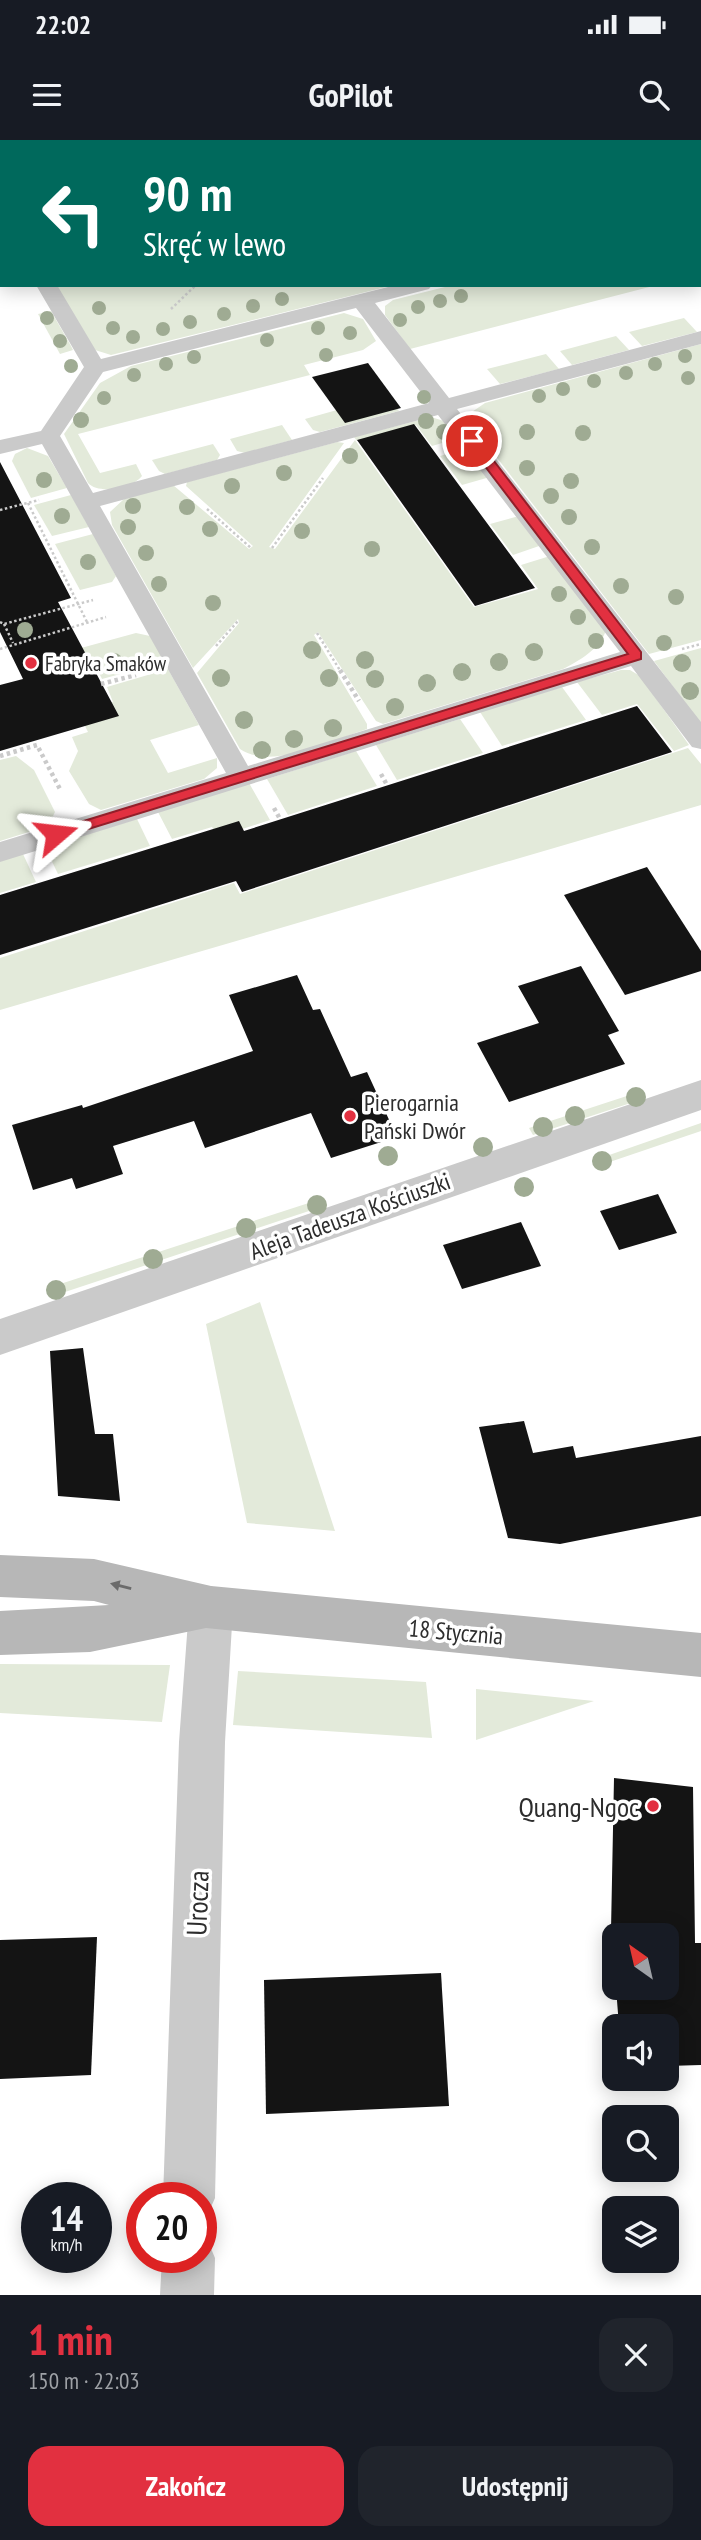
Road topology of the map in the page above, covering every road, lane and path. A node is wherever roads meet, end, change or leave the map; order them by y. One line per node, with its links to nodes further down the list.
1 (47, 287): 5 (lane)
2 (414, 287): 3 (lane)
3 (362, 301): 5 (lane); 6 (lane)
4 (701, 337): 6 (lane)
5 (95, 367): 8 (lane)
6 (445, 405): 7 (lane); 22 (lane)
7 (342, 433): 10 (lane); 14 (path)
8 (49, 436): 9 (lane); 11 (lane)
9 (0, 447)
10 (177, 478): 11 (lane); 13 (path)
11 (88, 502): 15 (lane)
12 (28, 503): 16 (path)
13 (251, 548)
14 (272, 548)
15 (141, 597): 16 (path); 17 (path); 26 (lane)
16 (78, 604): 17 (path); 18 (path)
17 (87, 622): 20 (path)
18 (2, 623): 20 (path)
19 (317, 633): 23 (path)
20 (13, 643): 21 (path)
21 (0, 649)
22 (636, 656): 23 (lane); 24 (lane)
23 (380, 734): 26 (lane)
24 (701, 740)
25 (0, 756): 27 (path)
26 (241, 776): 27 (lane)
27 (80, 827): 28 (lane)
28 (0, 852)
29 (701, 1095): 30 (street, Aleja Tadeusza Kościuszki)
30 (0, 1337)
31 (0, 1576): 32 (main road, 18 Stycznia, one-way to 31)
32 (211, 1608): 33 (main road, 18 Stycznia); 34 (main road, 18 Stycznia); 35 (street, Urocza)
33 (0, 1633)
34 (701, 1655)
35 (189, 2182)
36 (188, 2273): 37 (street)
37 (187, 2295)

